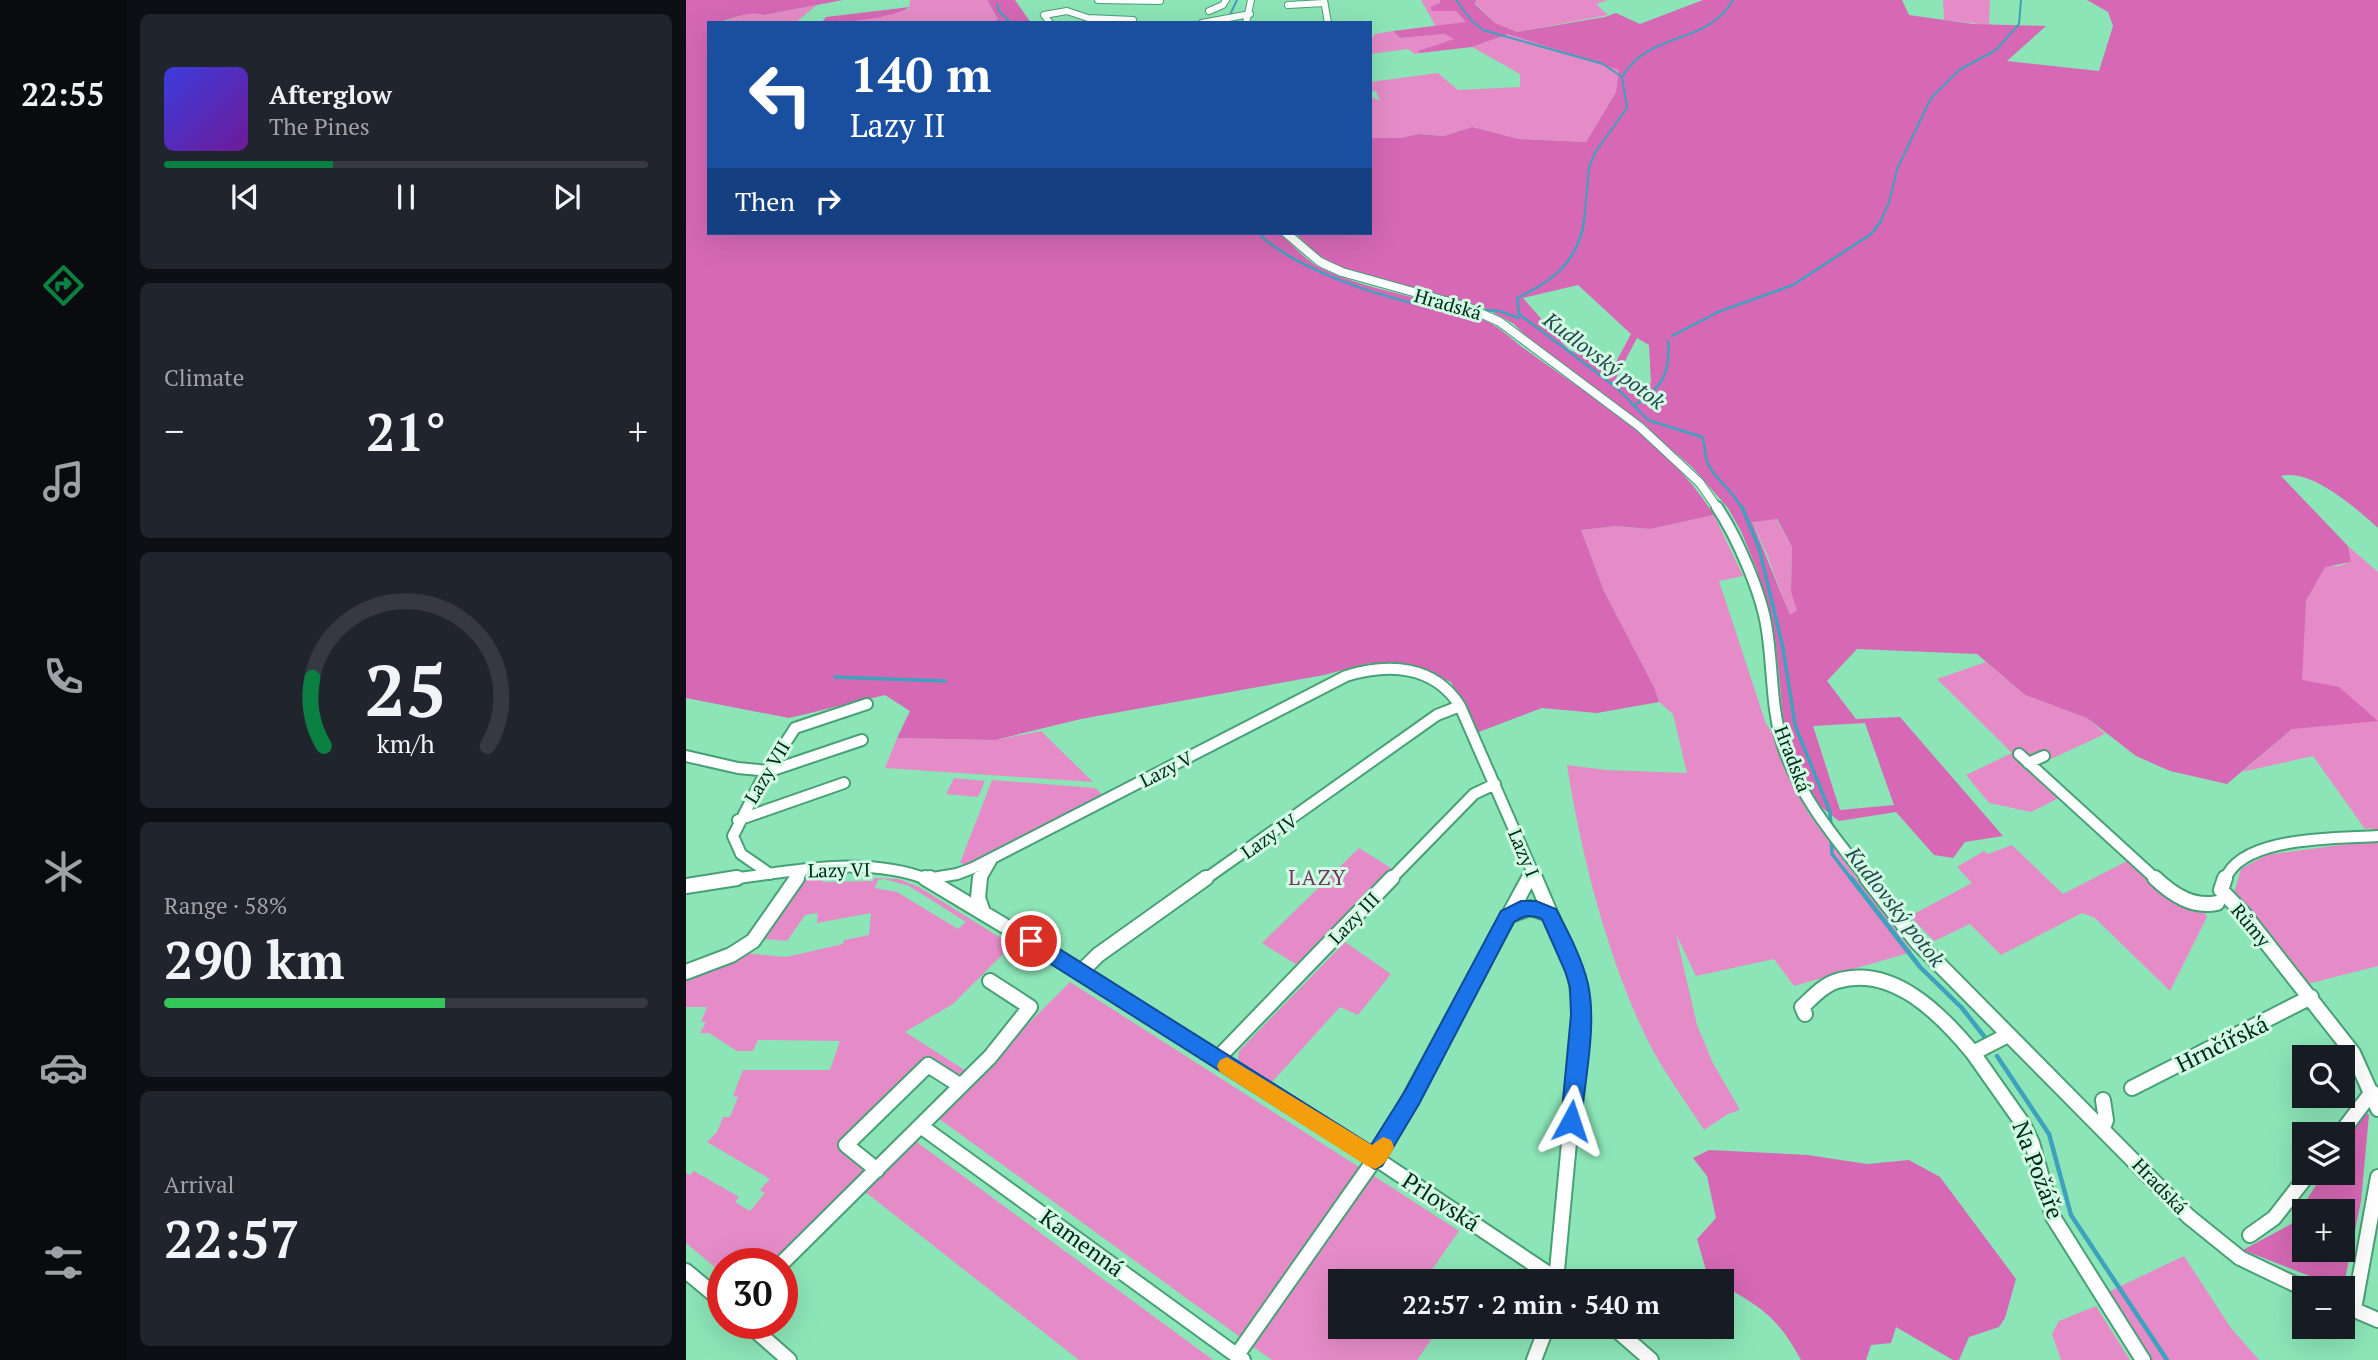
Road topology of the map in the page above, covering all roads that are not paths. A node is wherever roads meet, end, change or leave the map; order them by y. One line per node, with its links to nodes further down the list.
1 (1098, 0): 4 (street)
2 (1226, 0): 9 (street)
3 (1251, 0): 10 (street)
4 (1160, 1)
5 (1324, 2): 7 (street); 15 (street)
6 (1064, 3): 8 (street)
7 (1288, 5)
8 (1067, 11): 11 (street); 12 (street)
9 (1209, 11)
10 (1250, 14): 13 (street); 14 (street)
11 (1133, 20)
12 (1048, 21)
13 (1213, 21)
14 (1247, 21)
15 (1328, 21)
16 (1288, 235): 43 (street, Hradská)
17 (1407, 670): 19 (street, Lazy I); 28 (street, Lazy V)
18 (867, 704): 23 (street, Lazy VII)
19 (1460, 706): 25 (street, Lazy I); 39 (street, Lazy IV)
20 (862, 740): 23 (street)
21 (686, 756): 23 (street)
22 (2045, 756): 34 (street)
23 (770, 771): 26 (street, Lazy VII)
24 (844, 783): 26 (street)
25 (1495, 784): 30 (street, Lazy I); 44 (street, Lazy III)
26 (738, 820): 31 (street, Lazy VII)
27 (2378, 836): 41 (street, Růmy)
28 (995, 858): 32 (street, Lazy V); 35 (street)
29 (803, 870): 31 (street, Lazy VI); 32 (street, Lazy VI); 38 (street)
30 (1532, 872): 36 (street, Lazy I); 37 (street)
31 (771, 874): 33 (street, Lazy VI)
32 (927, 879): 35 (street, Lazy VI)
33 (686, 886)
34 (2217, 903)
35 (983, 912): 39 (street, Prlovská)
36 (1549, 914): 37 (street); 60 (street, Lazy I)
37 (1508, 917): 53 (street)
38 (686, 972)
39 (1081, 972): 44 (street, Prlovská)
40 (990, 981): 45 (street)
41 (2311, 998): 46 (street, Hrnčířská); 47 (street, Růmy)
42 (1805, 1014): 43 (street)
43 (1991, 1044): 52 (street, Hradská); 74 (street, Na Požáře)
44 (1217, 1059): 53 (street, Prlovská)
45 (961, 1086): 51 (street); 54 (street)
46 (2132, 1088)
47 (2372, 1092): 49 (street, Růmy); 50 (street)
48 (2103, 1100): 52 (street)
49 (2378, 1109)
50 (2349, 1122)
51 (922, 1127): 54 (street); 70 (street, Kamenná)
52 (2104, 1128): 63 (street, Hradská)
53 (1375, 1158): 59 (street, Prlovská); 70 (street)
54 (877, 1170): 58 (street)
55 (2378, 1177): 62 (street)
56 (2300, 1185): 57 (street)
57 (2250, 1235)
58 (797, 1248)
59 (1541, 1269)
60 (1558, 1269)
61 (686, 1271): 64 (street)
62 (2355, 1277)
63 (2292, 1283)
64 (707, 1289)
65 (2355, 1310): 66 (street)
66 (2378, 1320)
67 (765, 1339): 71 (street)
68 (1542, 1339): 72 (street)
69 (1627, 1339): 73 (street)
70 (1240, 1358)
71 (789, 1360)
72 (1534, 1360)
73 (1651, 1360)
74 (2143, 1360)

